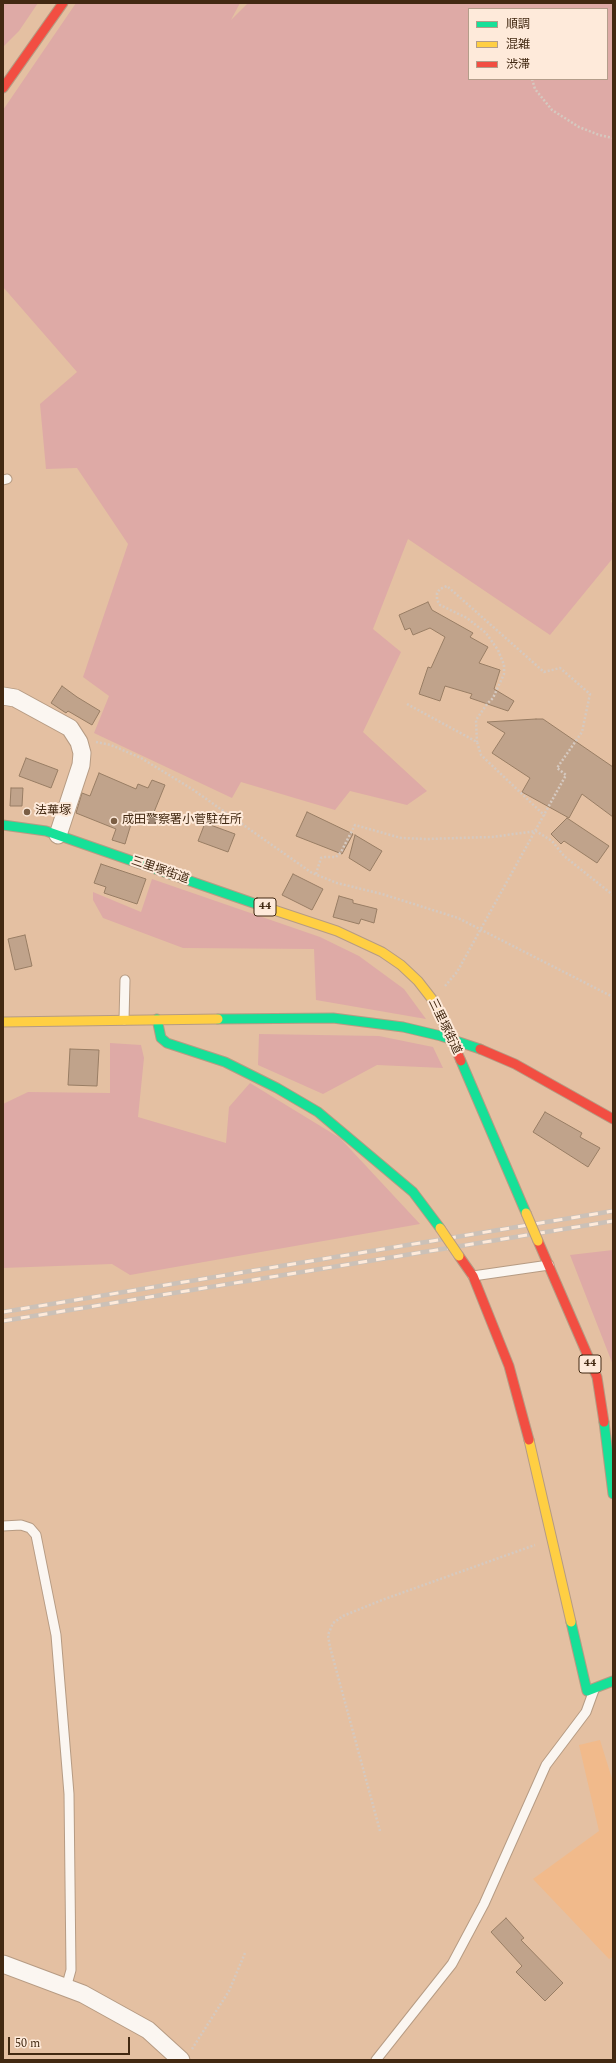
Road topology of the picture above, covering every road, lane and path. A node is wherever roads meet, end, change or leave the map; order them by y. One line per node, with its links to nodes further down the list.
1 (63, 3): 3 (street)
2 (532, 80): 4 (path)
3 (3, 88)
4 (613, 138)
5 (3, 696): 7 (street)
6 (407, 704): 8 (path)
7 (79, 742): 12 (street); 13 (path)
8 (477, 742): 9 (path); 9 (path)
9 (545, 816): 11 (path)
10 (3, 825): 12 (street, 三里塚街道 / 44)
11 (536, 832): 13 (path); 14 (path); 15 (path)
12 (58, 835): 18 (street, 三里塚街道 / 44)
13 (316, 874): 15 (path)
14 (613, 895)
15 (480, 929): 17 (path); 18 (path)
16 (125, 980): 20 (lane)
17 (613, 997)
18 (432, 999): 23 (street, 三里塚街道 / 44, bridge)
19 (157, 1019): 20 (street); 22 (street); 24 (street, bridge)
20 (124, 1020): 21 (street)
21 (3, 1022)
22 (613, 1119)
23 (549, 1265): 24 (lane); 25 (street, 三里塚街道 / 44)
24 (473, 1276): 27 (street)
25 (613, 1494)
26 (3, 1526): 33 (lane)
27 (552, 1538): 29 (street); 30 (path)
28 (613, 1680): 29 (street)
29 (594, 1689): 35 (lane)
30 (380, 1831)
31 (245, 1953): 34 (path)
32 (3, 1964): 33 (street)
33 (66, 1988): 34 (street)
34 (185, 2057)
35 (376, 2060)

